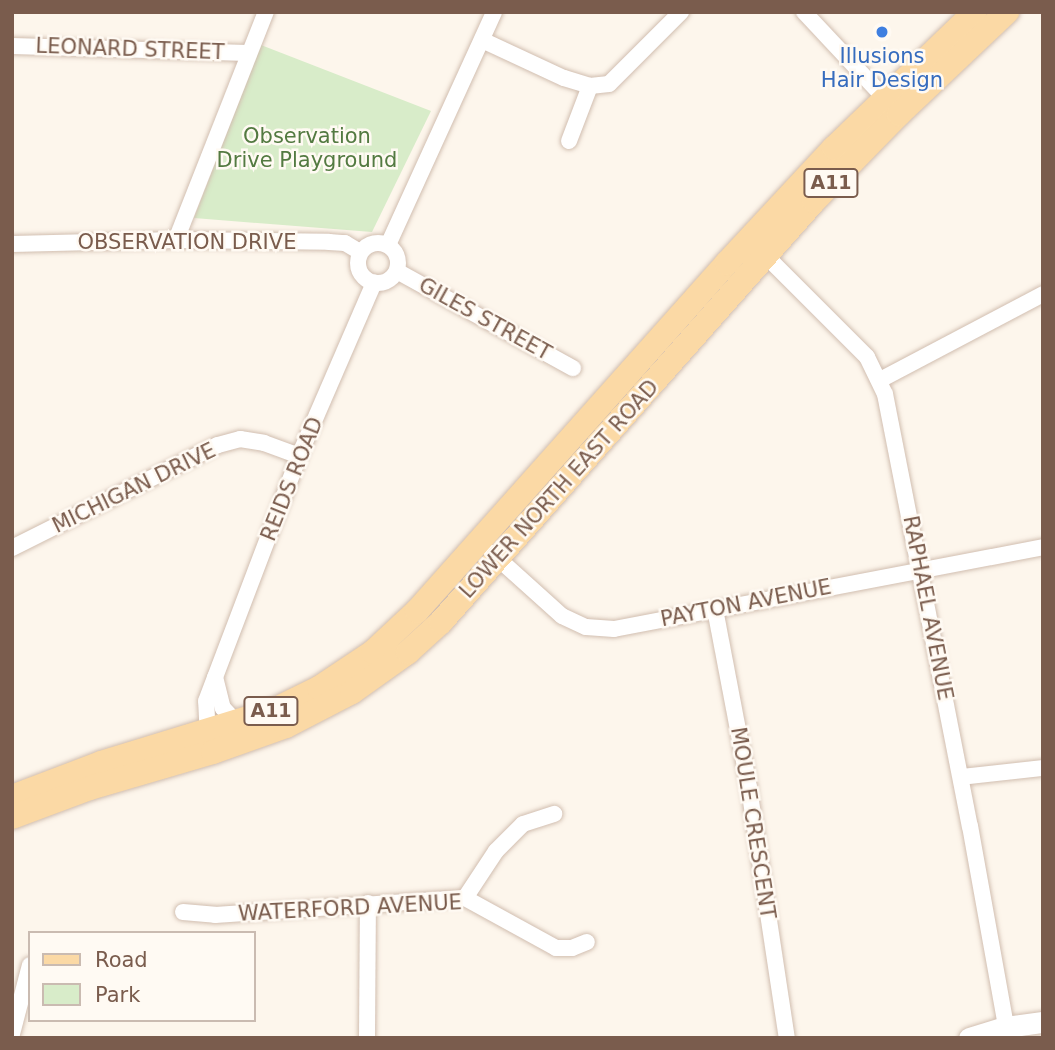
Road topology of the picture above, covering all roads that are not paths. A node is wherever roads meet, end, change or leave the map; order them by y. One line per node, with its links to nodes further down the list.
1 (266, 12): 9 (street)
2 (494, 12): 7 (street)
3 (681, 12): 10 (street)
4 (804, 12): 11 (street)
5 (975, 12): 11 (main road, LOWER NORTH EAST ROAD / A11)
6 (1007, 12): 11 (main road, LOWER NORTH EAST ROAD / A11)
7 (482, 40): 10 (street); 15 (street)
8 (12, 46): 9 (street, LEONARD STREET)
9 (248, 53): 13 (street)
10 (590, 86): 12 (street)
11 (892, 106): 16 (main road, LOWER NORTH EAST ROAD / A11)
12 (569, 141)
13 (176, 240): 14 (street, OBSERVATION DRIVE); 17 (street, OBSERVATION DRIVE)
14 (12, 244)
15 (388, 245): 17 (street); 18 (street)
16 (757, 247): 22 (street, RAPHAEL AVENUE); 26 (main road, LOWER NORTH EAST ROAD / A11)
17 (360, 252): 19 (street)
18 (397, 271): 19 (street); 21 (street, GILES STREET)
19 (373, 283): 23 (street, REIDS ROAD)
20 (1043, 294): 22 (street)
21 (573, 368)
22 (880, 380): 27 (street, RAPHAEL AVENUE)
23 (299, 456): 24 (street, MICHIGAN DRIVE); 29 (street, REIDS ROAD)
24 (13, 547)
25 (1043, 547): 27 (street, PAYTON AVENUE)
26 (488, 549): 28 (street, PAYTON AVENUE); 30 (main road, LOWER NORTH EAST ROAD / A11); 31 (main road, LOWER NORTH EAST ROAD / A11)
27 (919, 569): 28 (street, PAYTON AVENUE); 33 (street, RAPHAEL AVENUE)
28 (715, 609): 46 (street, MOULE CRESCENT)
29 (215, 677): 30 (street); 31 (street, REIDS ROAD)
30 (237, 723): 31 (main road, LOWER NORTH EAST ROAD / A11)
31 (210, 742): 34 (main road, LOWER NORTH EAST ROAD / A11); 36 (main road, LOWER NORTH EAST ROAD / A11)
32 (1043, 768): 33 (street)
33 (961, 778): 43 (street, RAPHAEL AVENUE)
34 (12, 797)
35 (554, 814): 37 (street)
36 (12, 817)
37 (465, 898): 38 (street, WATERFORD AVENUE); 40 (street, WATERFORD AVENUE)
38 (368, 902): 39 (street, WATERFORD AVENUE); 45 (street)
39 (183, 912)
40 (587, 942)
41 (28, 973): 44 (street)
42 (1043, 1022): 43 (street)
43 (1006, 1027): 47 (street)
44 (12, 1034)
45 (367, 1038)
46 (787, 1038)
47 (969, 1038)

